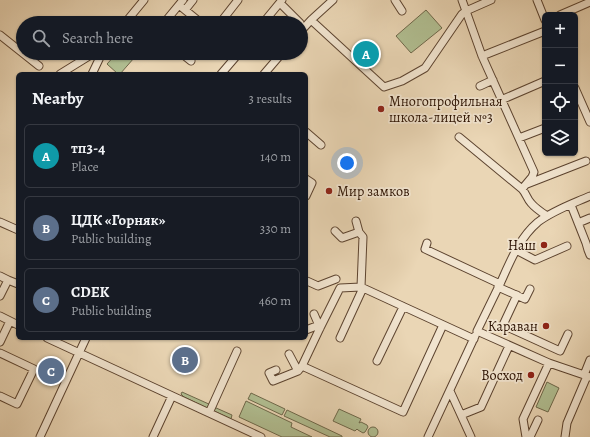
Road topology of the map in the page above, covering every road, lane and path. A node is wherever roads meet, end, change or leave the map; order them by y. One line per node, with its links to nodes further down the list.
1 (144, 0): 16 (street)
2 (193, 0): 11 (street)
3 (238, 0): 19 (street)
4 (332, 0): 22 (street)
5 (395, 0): 12 (street)
6 (491, 0): 13 (street)
7 (537, 0): 14 (street)
8 (463, 1): 13 (street)
9 (281, 2): 20 (street); 21 (street)
10 (590, 2): 15 (street)
11 (182, 5): 17 (street); 18 (street)
12 (402, 11)
13 (466, 11): 22 (street); 27 (street)
14 (542, 12)
15 (567, 12)
16 (131, 16)
17 (171, 16)
18 (194, 16)
19 (225, 16)
20 (269, 16)
21 (293, 16)
22 (311, 20): 23 (street)
23 (308, 22)
24 (542, 32): 27 (street)
25 (0, 35): 26 (street)
26 (16, 48)
27 (482, 56): 39 (street)
28 (31, 60): 33 (street)
29 (83, 60): 34 (street)
30 (99, 60): 35 (street)
31 (232, 60): 36 (street)
32 (276, 60): 37 (street); 38 (street)
33 (38, 66)
34 (63, 72)
35 (93, 72)
36 (223, 72)
37 (266, 72)
38 (271, 72)
39 (493, 80): 41 (street); 43 (street)
40 (542, 82): 43 (street)
41 (480, 86)
42 (578, 95): 44 (street)
43 (501, 100): 48 (street)
44 (590, 122)
45 (542, 129): 48 (street)
46 (308, 134): 49 (street)
47 (458, 137): 52 (street)
48 (519, 138): 52 (street)
49 (321, 145)
50 (586, 161): 52 (street)
51 (308, 180): 53 (street)
52 (524, 187): 56 (street)
53 (308, 192)
54 (590, 196): 55 (street)
55 (571, 205): 56 (street); 60 (street)
56 (547, 216): 66 (street)
57 (590, 218): 60 (street)
58 (356, 221): 63 (street)
59 (0, 222): 61 (street)
60 (578, 223): 67 (street)
61 (16, 229)
62 (335, 231): 63 (street)
63 (359, 232): 74 (street)
64 (428, 243): 72 (street)
65 (567, 246): 66 (street)
66 (516, 250): 72 (street)
67 (590, 255)
68 (0, 276): 69 (street)
69 (8, 280): 71 (street); 77 (street)
70 (308, 281): 73 (street)
71 (16, 283)
72 (499, 286): 76 (street); 86 (street)
73 (340, 288): 74 (street); 84 (street)
74 (362, 288): 78 (street); 88 (street)
75 (530, 289): 76 (street)
76 (517, 295): 87 (street)
77 (0, 296)
78 (403, 307): 83 (street); 99 (street)
79 (314, 314): 84 (street)
80 (0, 316): 81 (street)
81 (10, 321): 82 (street); 92 (street)
82 (16, 324)
83 (443, 325): 89 (street); 101 (street)
84 (319, 326): 85 (street); 101 (street)
85 (308, 329)
86 (477, 331): 89 (street); 93 (street)
87 (568, 334)
88 (340, 338)
89 (474, 339): 104 (street)
90 (51, 340): 96 (street)
91 (85, 340): 96 (street)
92 (0, 342)
93 (509, 346): 100 (street); 108 (street)
94 (237, 351): 107 (street)
95 (0, 353): 105 (street)
96 (79, 353): 106 (street); 110 (street)
97 (290, 354): 101 (street)
98 (590, 360): 103 (street)
99 (377, 361)
100 (548, 363): 103 (street); 115 (street)
101 (300, 369): 102 (street)
102 (276, 370)
103 (587, 376): 117 (street)
104 (450, 391): 108 (street); 113 (street)
105 (0, 396)
106 (172, 396): 107 (street); 111 (street)
107 (209, 413): 112 (street)
108 (461, 415): 114 (street)
109 (538, 420): 116 (street)
110 (40, 437)
111 (153, 437)
112 (261, 437)
113 (428, 437)
114 (470, 437)
115 (526, 437)
116 (530, 437)
117 (565, 437)

